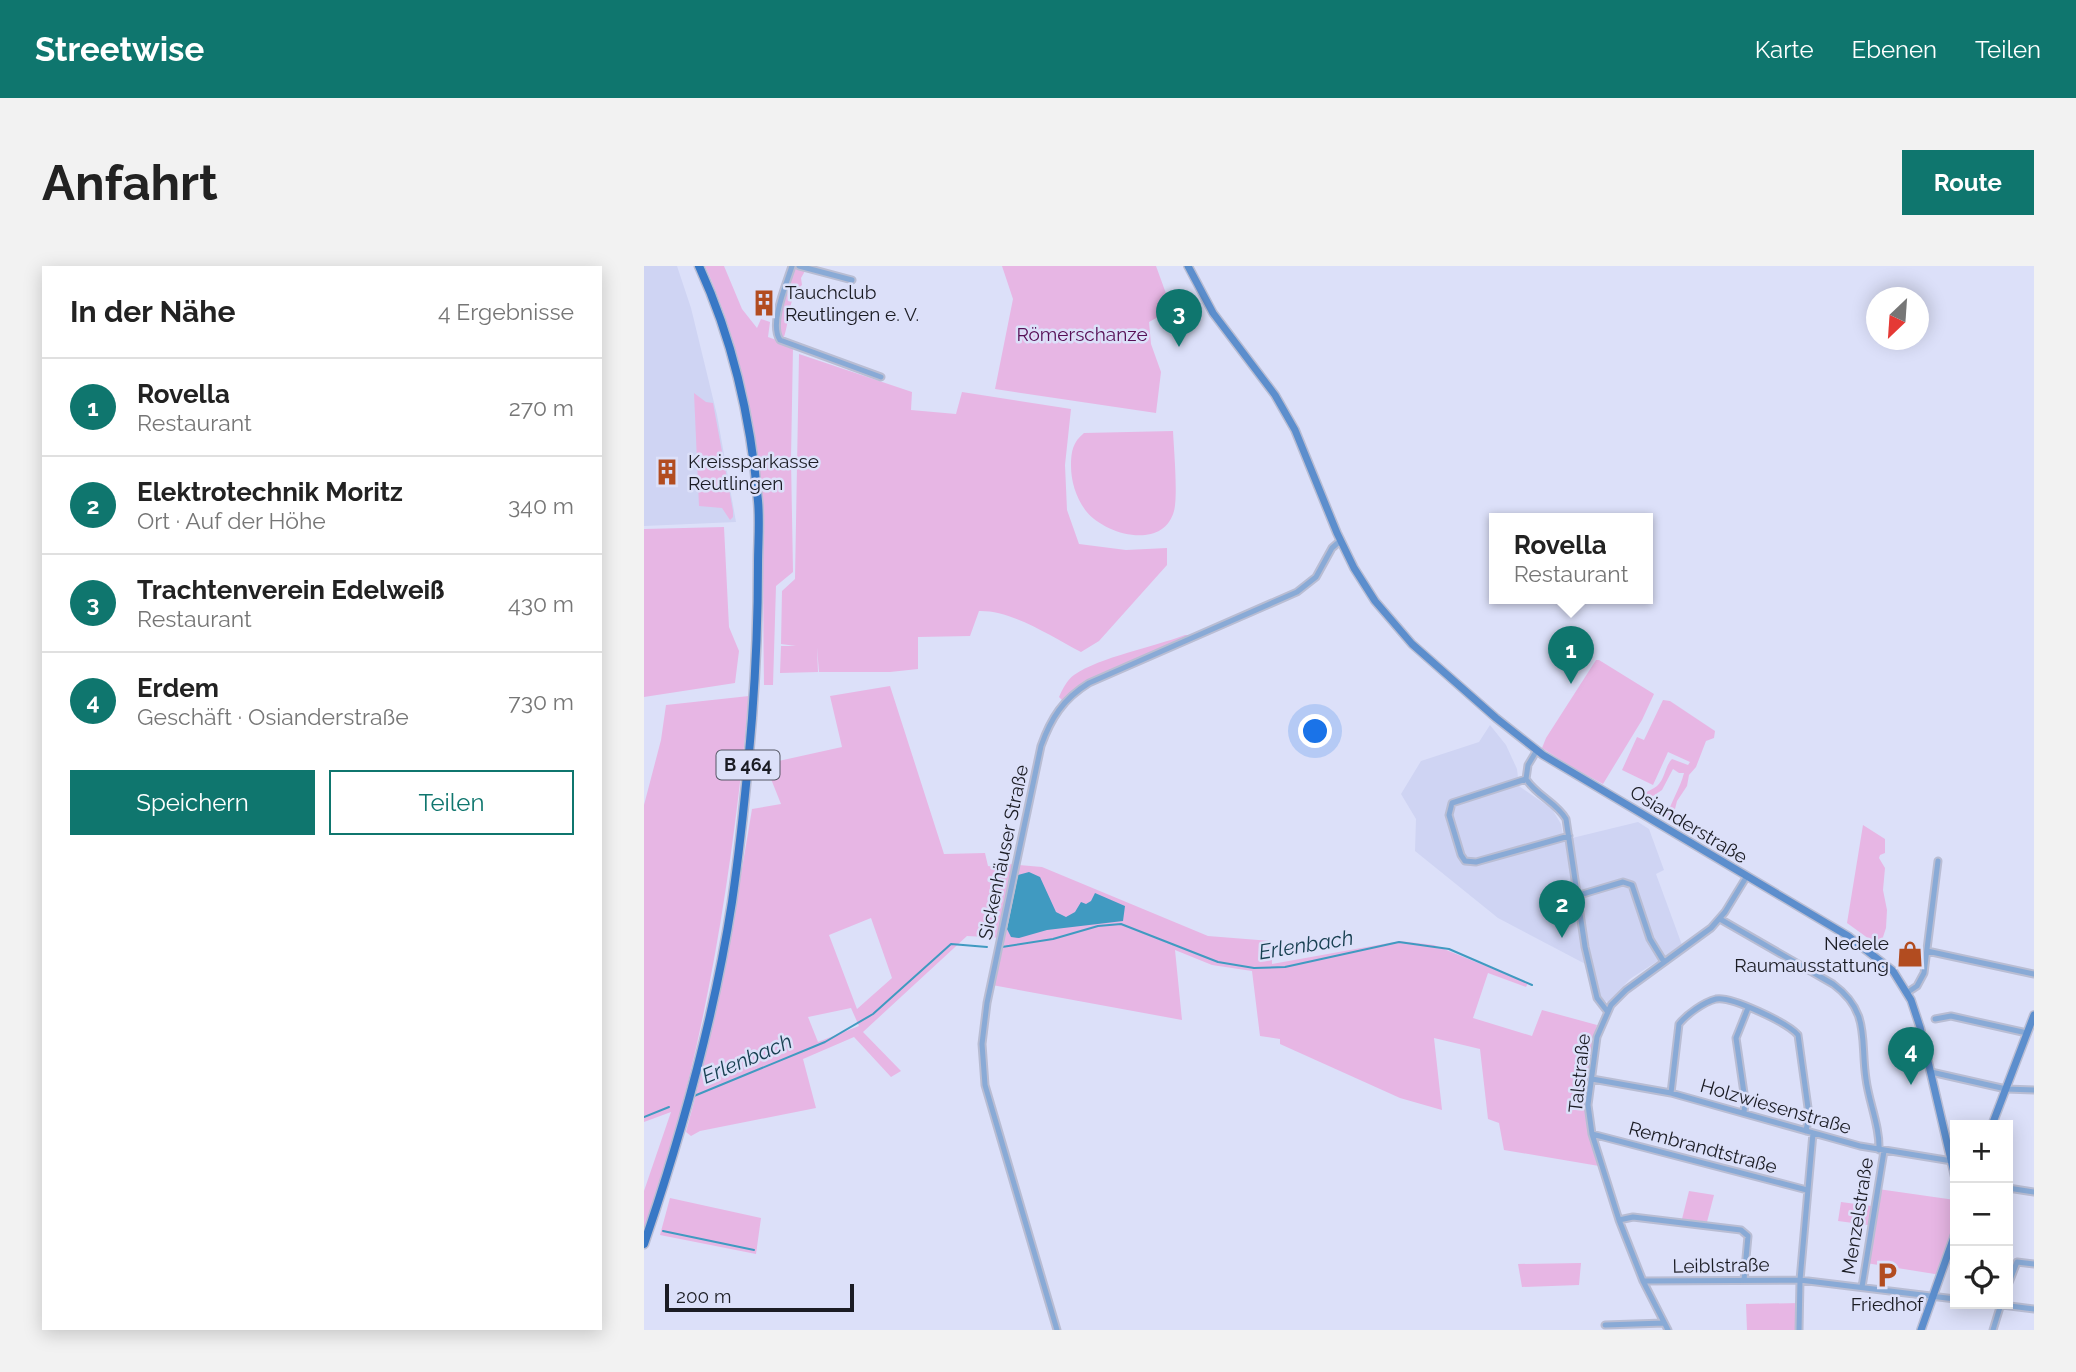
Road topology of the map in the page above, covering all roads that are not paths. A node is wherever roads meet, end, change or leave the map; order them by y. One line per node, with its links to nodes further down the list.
1 (699, 266): 41 (main road, B 464)
2 (792, 266): 6 (street)
3 (799, 266): 5 (street)
4 (1188, 266): 7 (street)
5 (852, 280)
6 (881, 377)
7 (1338, 537): 8 (street, Osianderstraße); 56 (street, Sickenhäuser Straße)
8 (1536, 750): 9 (street); 12 (street, Osianderstraße)
9 (1526, 779): 10 (street); 10 (street)
10 (1569, 836): 13 (street)
11 (1938, 861): 15 (street)
12 (1746, 876): 14 (street, Talstraße); 18 (street, Osianderstraße)
13 (1576, 895): 16 (street); 20 (street)
14 (1720, 919): 16 (street, Talstraße); 34 (street, Menzelstraße)
15 (1927, 951): 17 (street); 18 (street)
16 (1664, 962): 20 (street, Talstraße)
17 (2034, 974)
18 (1908, 992): 24 (street, Osianderstraße)
19 (1748, 1008): 28 (street); 29 (street); 31 (street)
20 (1607, 1011): 25 (street, Talstraße)
21 (2034, 1015): 23 (street)
22 (1935, 1019): 23 (street)
23 (2027, 1033): 26 (street)
24 (1931, 1072): 26 (street); 35 (street, Osianderstraße)
25 (1592, 1079): 28 (street, Holzwiesenstraße); 33 (street, Talstraße)
26 (2006, 1088): 27 (street); 30 (street)
27 (2034, 1090)
28 (1671, 1093): 29 (street, Holzwiesenstraße)
29 (1744, 1113): 31 (street, Holzwiesenstraße)
30 (1994, 1120)
31 (1806, 1131): 32 (street, Holzwiesenstraße)
32 (1813, 1133): 34 (street, Holzwiesenstraße); 38 (street)
33 (1592, 1134): 38 (street, Rembrandtstraße); 40 (street, Talstraße)
34 (1881, 1150): 36 (street, Holzwiesenstraße); 48 (street, Menzelstraße)
35 (1950, 1153)
36 (1950, 1161)
37 (2013, 1189): 39 (street)
38 (1807, 1190): 46 (street)
39 (2034, 1192)
40 (1619, 1220): 45 (street); 47 (street, Talstraße)
41 (644, 1244)
42 (1951, 1246): 49 (street)
43 (2034, 1264): 44 (street)
44 (2013, 1272)
45 (1744, 1280): 46 (street, Leiblstraße); 47 (street, Leiblstraße)
46 (1800, 1280): 48 (street, Leiblstraße); 58 (street)
47 (1643, 1281): 54 (street, Talstraße)
48 (1862, 1287): 49 (street, Leiblstraße)
49 (1933, 1296): 50 (street, Leiblstraße); 59 (street)
50 (1950, 1298)
51 (2013, 1306): 53 (street)
52 (1999, 1309): 60 (street)
53 (2034, 1309)
54 (1664, 1323): 55 (street); 57 (street, Talstraße)
55 (1605, 1325)
56 (1057, 1330)
57 (1668, 1330)
58 (1799, 1330)
59 (1921, 1330)
60 (1993, 1330)

